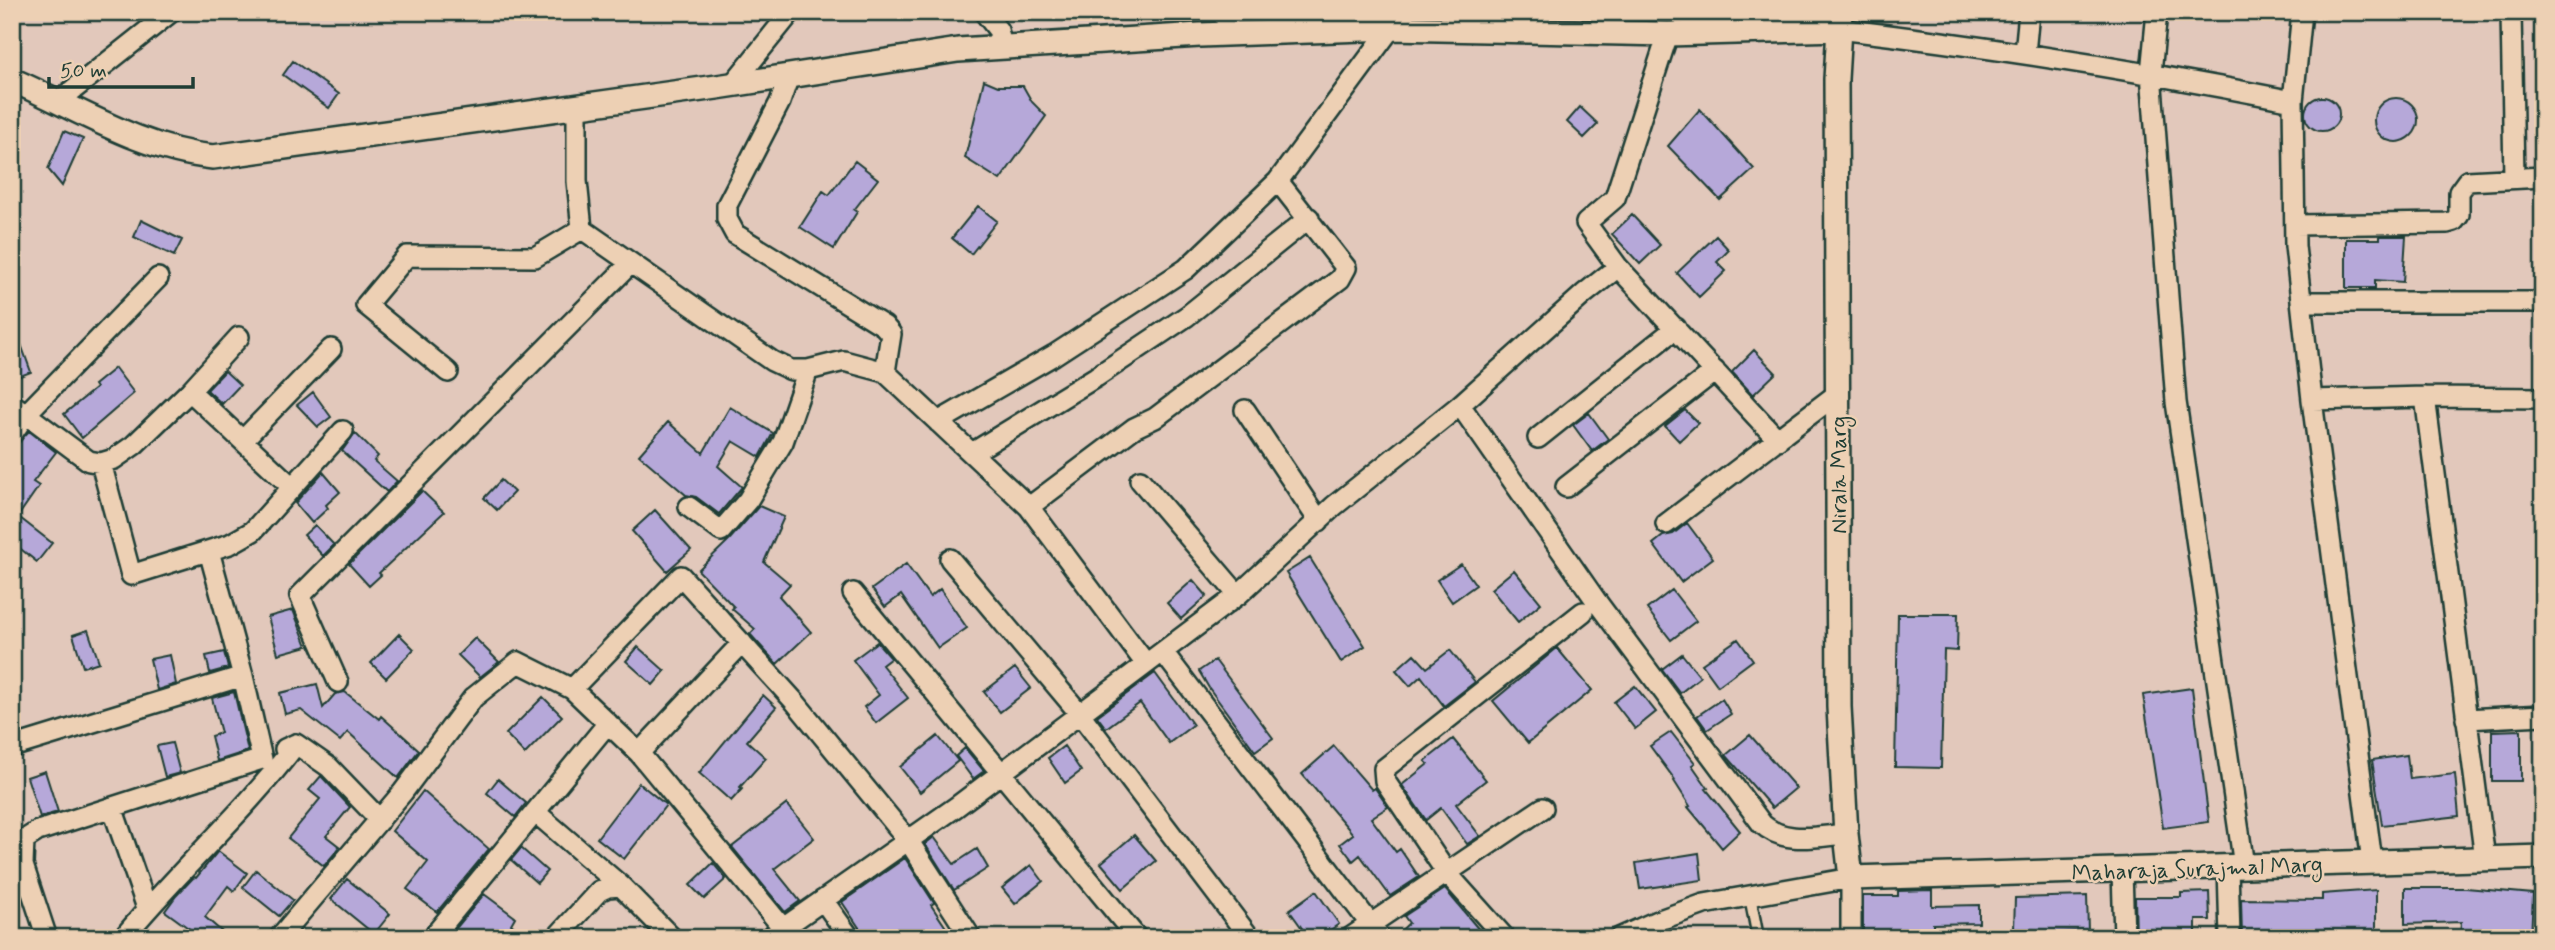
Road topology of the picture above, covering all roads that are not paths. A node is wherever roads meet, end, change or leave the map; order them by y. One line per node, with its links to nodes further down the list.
1 (171, 12): 20 (street)
2 (791, 12): 19 (street)
3 (984, 12): 14 (street)
4 (1222, 12): 12 (street)
5 (2029, 12): 15 (street)
6 (2157, 12): 16 (street)
7 (2302, 12): 21 (street)
8 (2511, 12): 24 (street)
9 (1390, 20): 11 (street); 13 (street); 25 (street)
10 (1840, 20): 13 (street); 15 (street); 42 (street, Nirala Marg)
11 (1311, 21): 12 (street)
12 (1233, 34): 14 (street)
13 (1668, 34): 30 (street)
14 (1002, 47): 17 (street)
15 (2025, 53): 16 (street)
16 (2151, 73): 21 (street); 93 (street)
17 (789, 76): 19 (street); 40 (street)
18 (12, 80): 20 (street)
19 (733, 84): 22 (street)
20 (60, 100): 22 (street)
21 (2293, 101): 27 (street)
22 (577, 106): 28 (street)
23 (2543, 177): 24 (street)
24 (2514, 178): 27 (street)
25 (1278, 181): 26 (street); 49 (street)
26 (1309, 218): 55 (street); 61 (street)
27 (2295, 225): 32 (street)
28 (582, 229): 29 (street); 39 (street)
29 (631, 263): 37 (street); 73 (street)
30 (1618, 267): 34 (street); 46 (street)
31 (158, 278): 47 (street)
32 (2301, 302): 33 (street); 45 (street)
33 (2543, 302)
34 (1676, 328): 38 (street); 52 (street)
35 (239, 337): 41 (street)
36 (331, 349): 53 (street)
37 (808, 370): 40 (street); 60 (street)
38 (1716, 371): 54 (street); 59 (street)
39 (448, 372)
40 (885, 372): 49 (street)
41 (190, 391): 53 (street); 56 (street)
42 (1837, 394): 54 (street); 88 (street, Nirala Marg)
43 (2424, 397): 44 (street); 45 (street); 77 (street)
44 (2543, 398)
45 (2312, 400): 92 (street)
46 (1460, 405): 62 (street); 88 (street)
47 (19, 409): 51 (street); 56 (street)
48 (1245, 410): 62 (street)
49 (938, 422): 55 (street)
50 (343, 431): 58 (street)
51 (12, 434)
52 (1538, 438)
53 (243, 440): 58 (street)
54 (1778, 440): 63 (street)
55 (972, 453): 61 (street)
56 (101, 463): 64 (street)
57 (1140, 480): 67 (street)
58 (292, 487): 64 (street)
59 (1566, 487)
60 (689, 507)
61 (1029, 507): 71 (street)
62 (1318, 521): 67 (street)
63 (1666, 524)
64 (209, 551): 72 (street)
65 (950, 559): 75 (street)
66 (853, 593): 83 (street)
67 (1238, 595): 70 (street)
68 (1583, 612): 95 (street)
69 (741, 643): 74 (street); 81 (street); 89 (street)
70 (1163, 652): 71 (street); 101 (street)
71 (1146, 664): 75 (street)
72 (243, 676): 80 (street); 82 (street)
73 (338, 682)
74 (572, 689): 78 (street); 87 (street)
75 (1080, 714): 83 (street); 112 (street)
76 (2543, 715): 77 (street)
77 (2466, 719): 91 (street)
78 (608, 723): 81 (street); 86 (street)
79 (296, 744): 82 (street); 87 (street); 100 (street)
80 (12, 747)
81 (639, 753): 102 (street)
82 (262, 759): 84 (street)
83 (1003, 772): 89 (street); 111 (street)
84 (112, 807): 100 (street); 103 (street)
85 (1544, 808): 95 (street)
86 (535, 812): 97 (street); 106 (street)
87 (380, 820): 105 (street)
88 (1846, 834): 96 (street, Nirala Marg)
89 (908, 840): 99 (street); 110 (street)
90 (2543, 857): 91 (street, Maharaja Surajmal Marg)
91 (2484, 859): 92 (street, Maharaja Surajmal Marg)
92 (2371, 862): 93 (street, Maharaja Surajmal Marg)
93 (2236, 866): 94 (street, Maharaja Surajmal Marg); 119 (street)
94 (2122, 870): 96 (street, Maharaja Surajmal Marg); 118 (street)
95 (1446, 872): 101 (street); 114 (street)
96 (1851, 878): 98 (street); 117 (street, Nirala Marg)
97 (621, 886): 107 (street); 108 (street)
98 (1750, 896): 115 (street); 116 (lane)
99 (823, 900): 102 (street); 109 (street)
100 (147, 908): 104 (street)
101 (1376, 930): 113 (street)
102 (776, 933)
103 (47, 938)
104 (123, 938)
105 (279, 938)
106 (432, 938)
107 (556, 938)
108 (673, 938)
109 (850, 938)
110 (971, 938)
111 (1137, 938)
112 (1250, 938)
113 (1350, 938)
114 (1504, 938)
115 (1619, 938)
116 (1758, 938)
117 (1851, 938)
118 (2124, 938)
119 (2230, 938)

